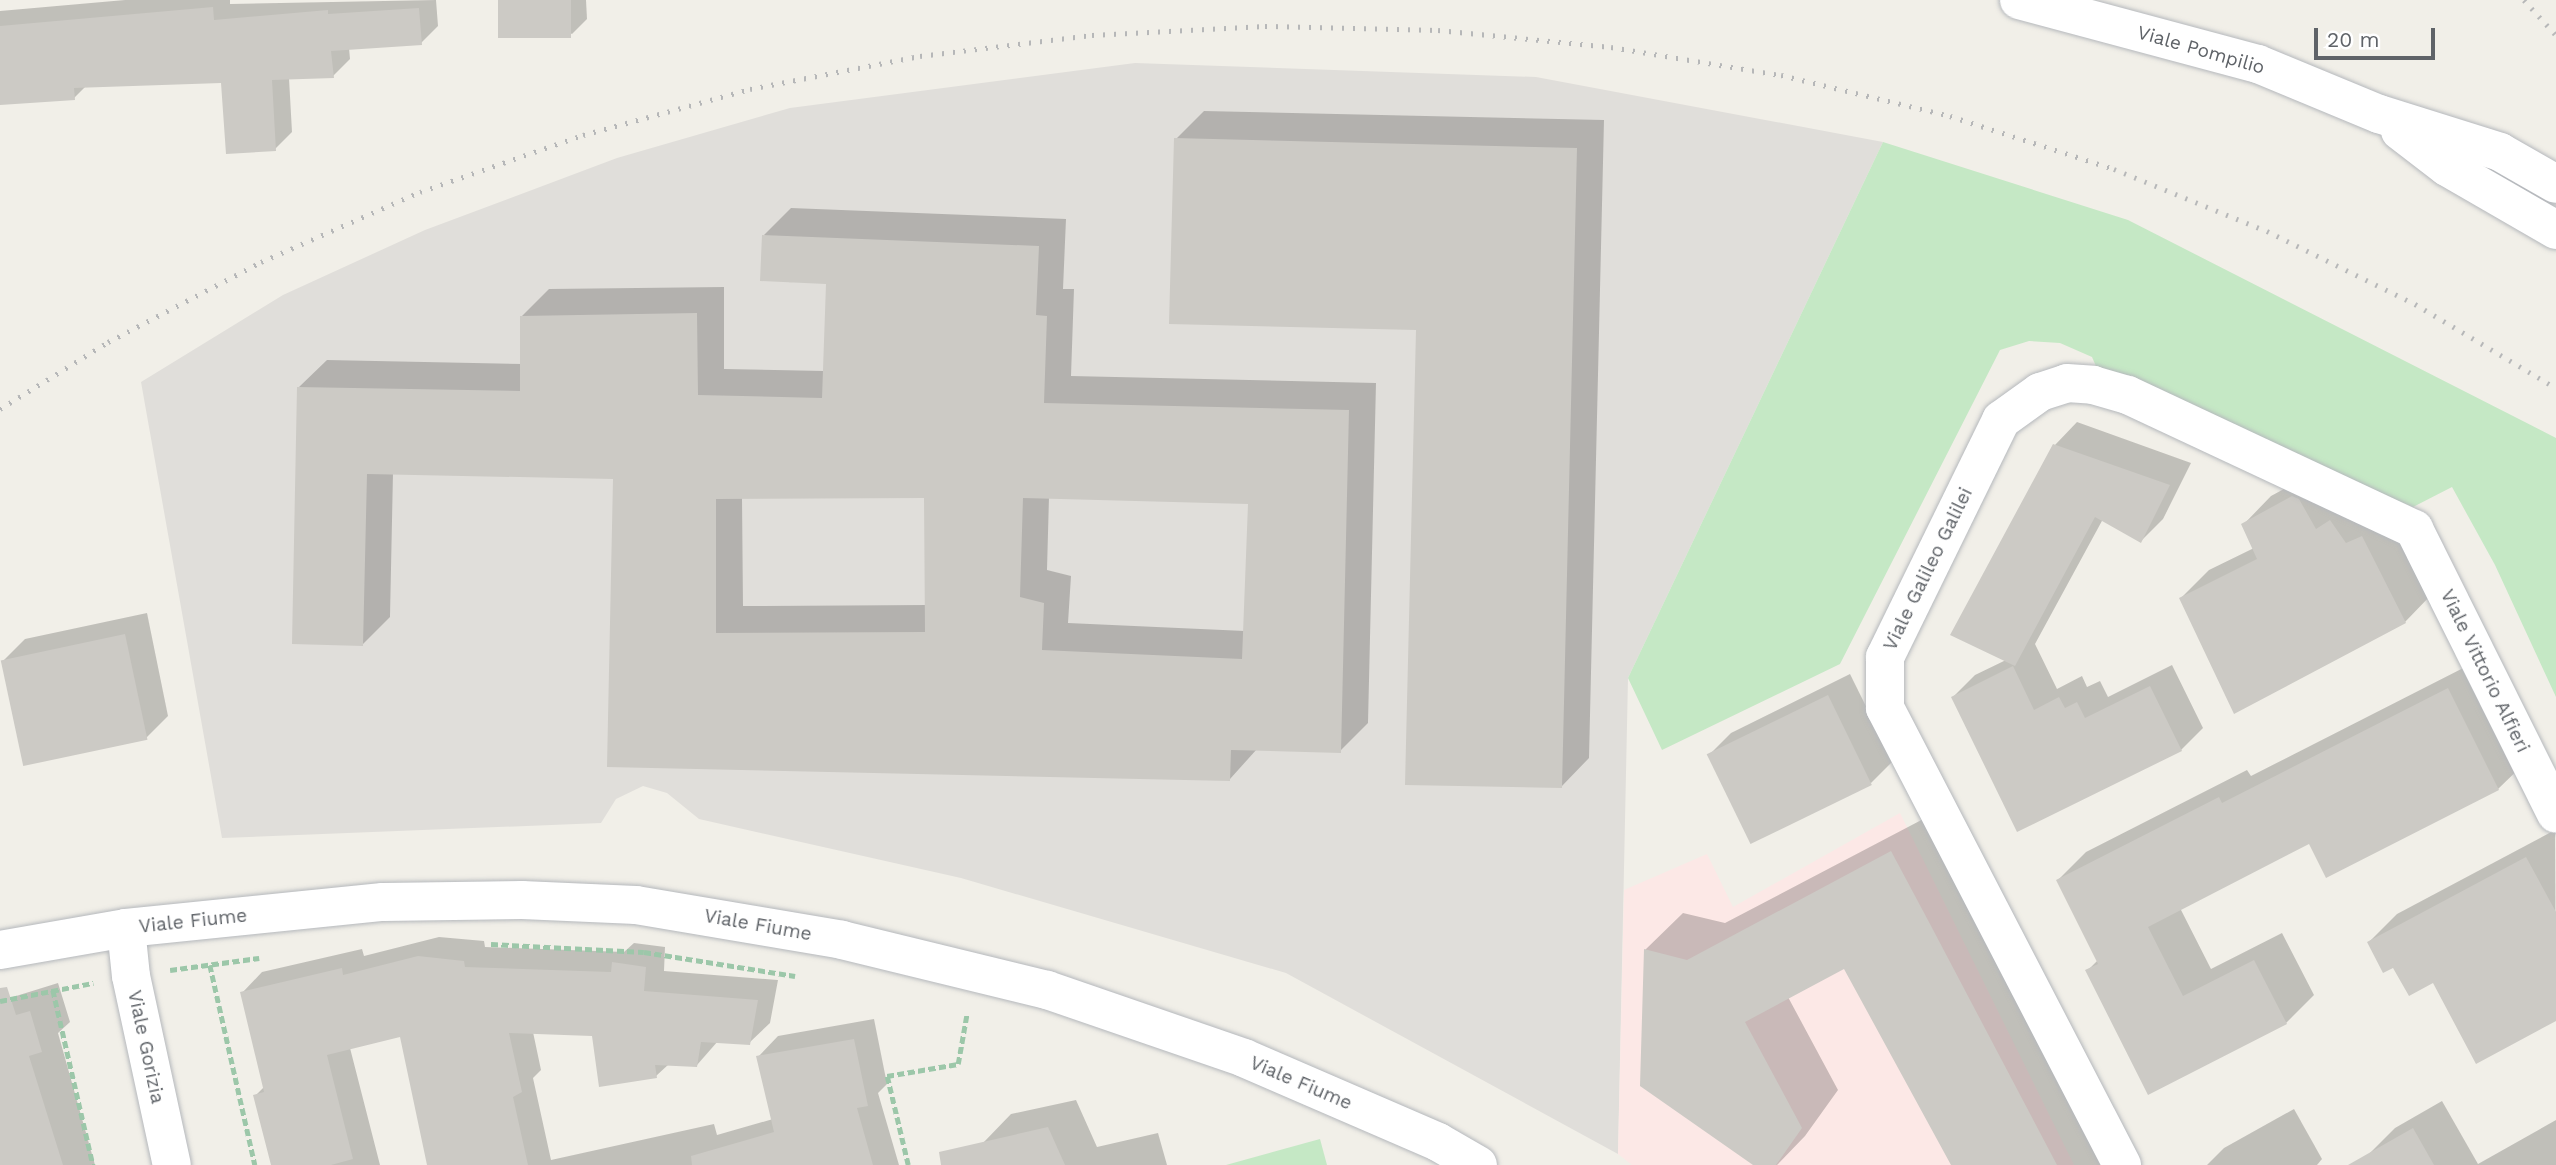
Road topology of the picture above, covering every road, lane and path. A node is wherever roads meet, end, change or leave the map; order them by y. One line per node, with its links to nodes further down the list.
1 (2019, 0): 2 (street, Viale Pompilio)
2 (2379, 114): 3 (street, Viale Pompilio); 4 (street, Viale Pompilio)
3 (2556, 184)
4 (2556, 230)
5 (2414, 528): 6 (street, Viale Vittorio Alfieri); 24 (street, Viale Galileo Galilei)
6 (2556, 814)
7 (126, 928): 9 (street, Viale Fiume); 12 (street, Viale Gorizia); 23 (street, Viale Fiume)
8 (484, 943): 13 (path)
9 (0, 950)
10 (262, 958): 11 (path)
11 (210, 965): 12 (path); 21 (path)
12 (131, 976): 14 (path); 20 (street, Viale Gorizia)
13 (804, 978)
14 (53, 990): 15 (path); 19 (path)
15 (0, 1001)
16 (955, 1010): 17 (path)
17 (967, 1013): 18 (path); 22 (path)
18 (981, 1017)
19 (93, 1165)
20 (172, 1165)
21 (255, 1165)
22 (908, 1165)
23 (1478, 1165)
24 (2122, 1165)

